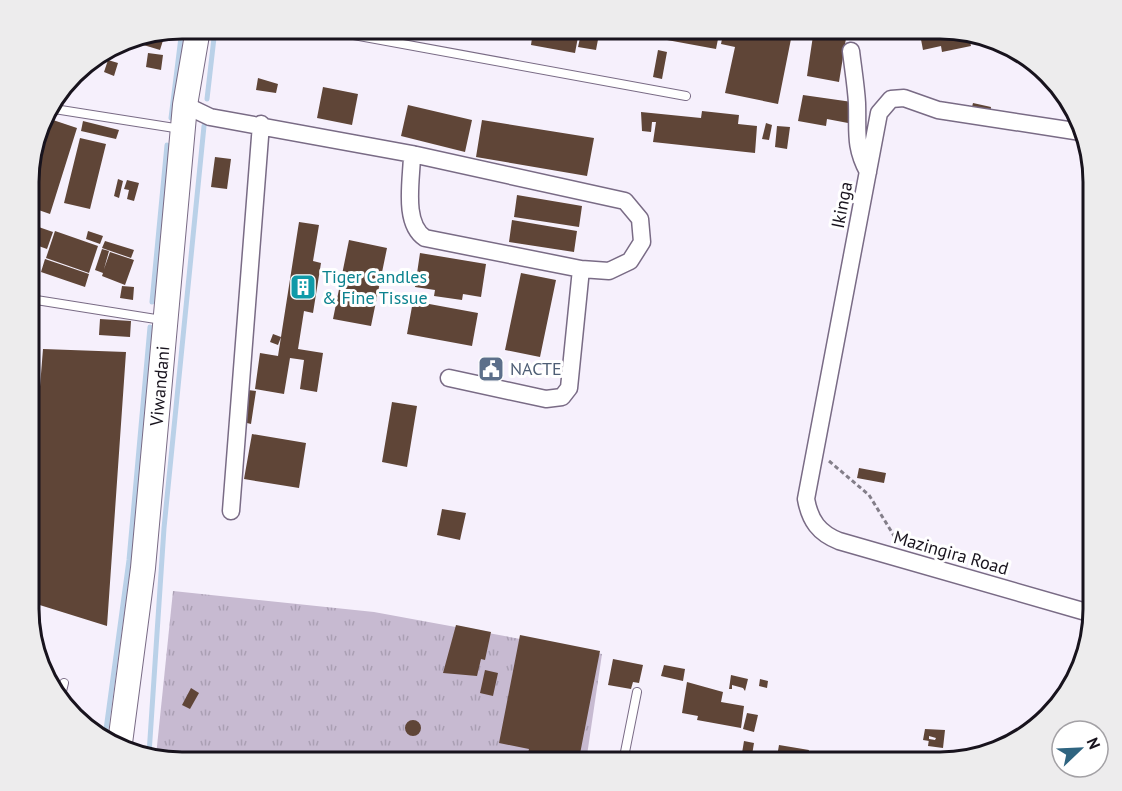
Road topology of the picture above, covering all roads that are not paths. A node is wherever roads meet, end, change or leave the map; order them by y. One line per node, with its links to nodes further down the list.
1 (196, 39): 6 (street, Viwandani)
2 (380, 39): 4 (lane)
3 (851, 51): 10 (street)
4 (686, 96)
5 (59, 109): 6 (lane)
6 (184, 117): 7 (street); 13 (street, Viwandani)
7 (261, 124): 9 (street); 15 (street)
8 (1073, 131): 10 (street, Ikinga)
9 (412, 154): 11 (street); 11 (street)
10 (868, 172): 16 (street, Ikinga)
11 (581, 269): 14 (street)
12 (39, 300): 13 (lane)
13 (166, 320): 21 (street, Viwandani)
14 (449, 378)
15 (231, 511)
16 (809, 514): 17 (street, Mazingira Road)
17 (1083, 611)
18 (64, 683): 19 (lane)
19 (63, 688)
20 (637, 692): 22 (lane)
21 (121, 738)
22 (625, 752)

